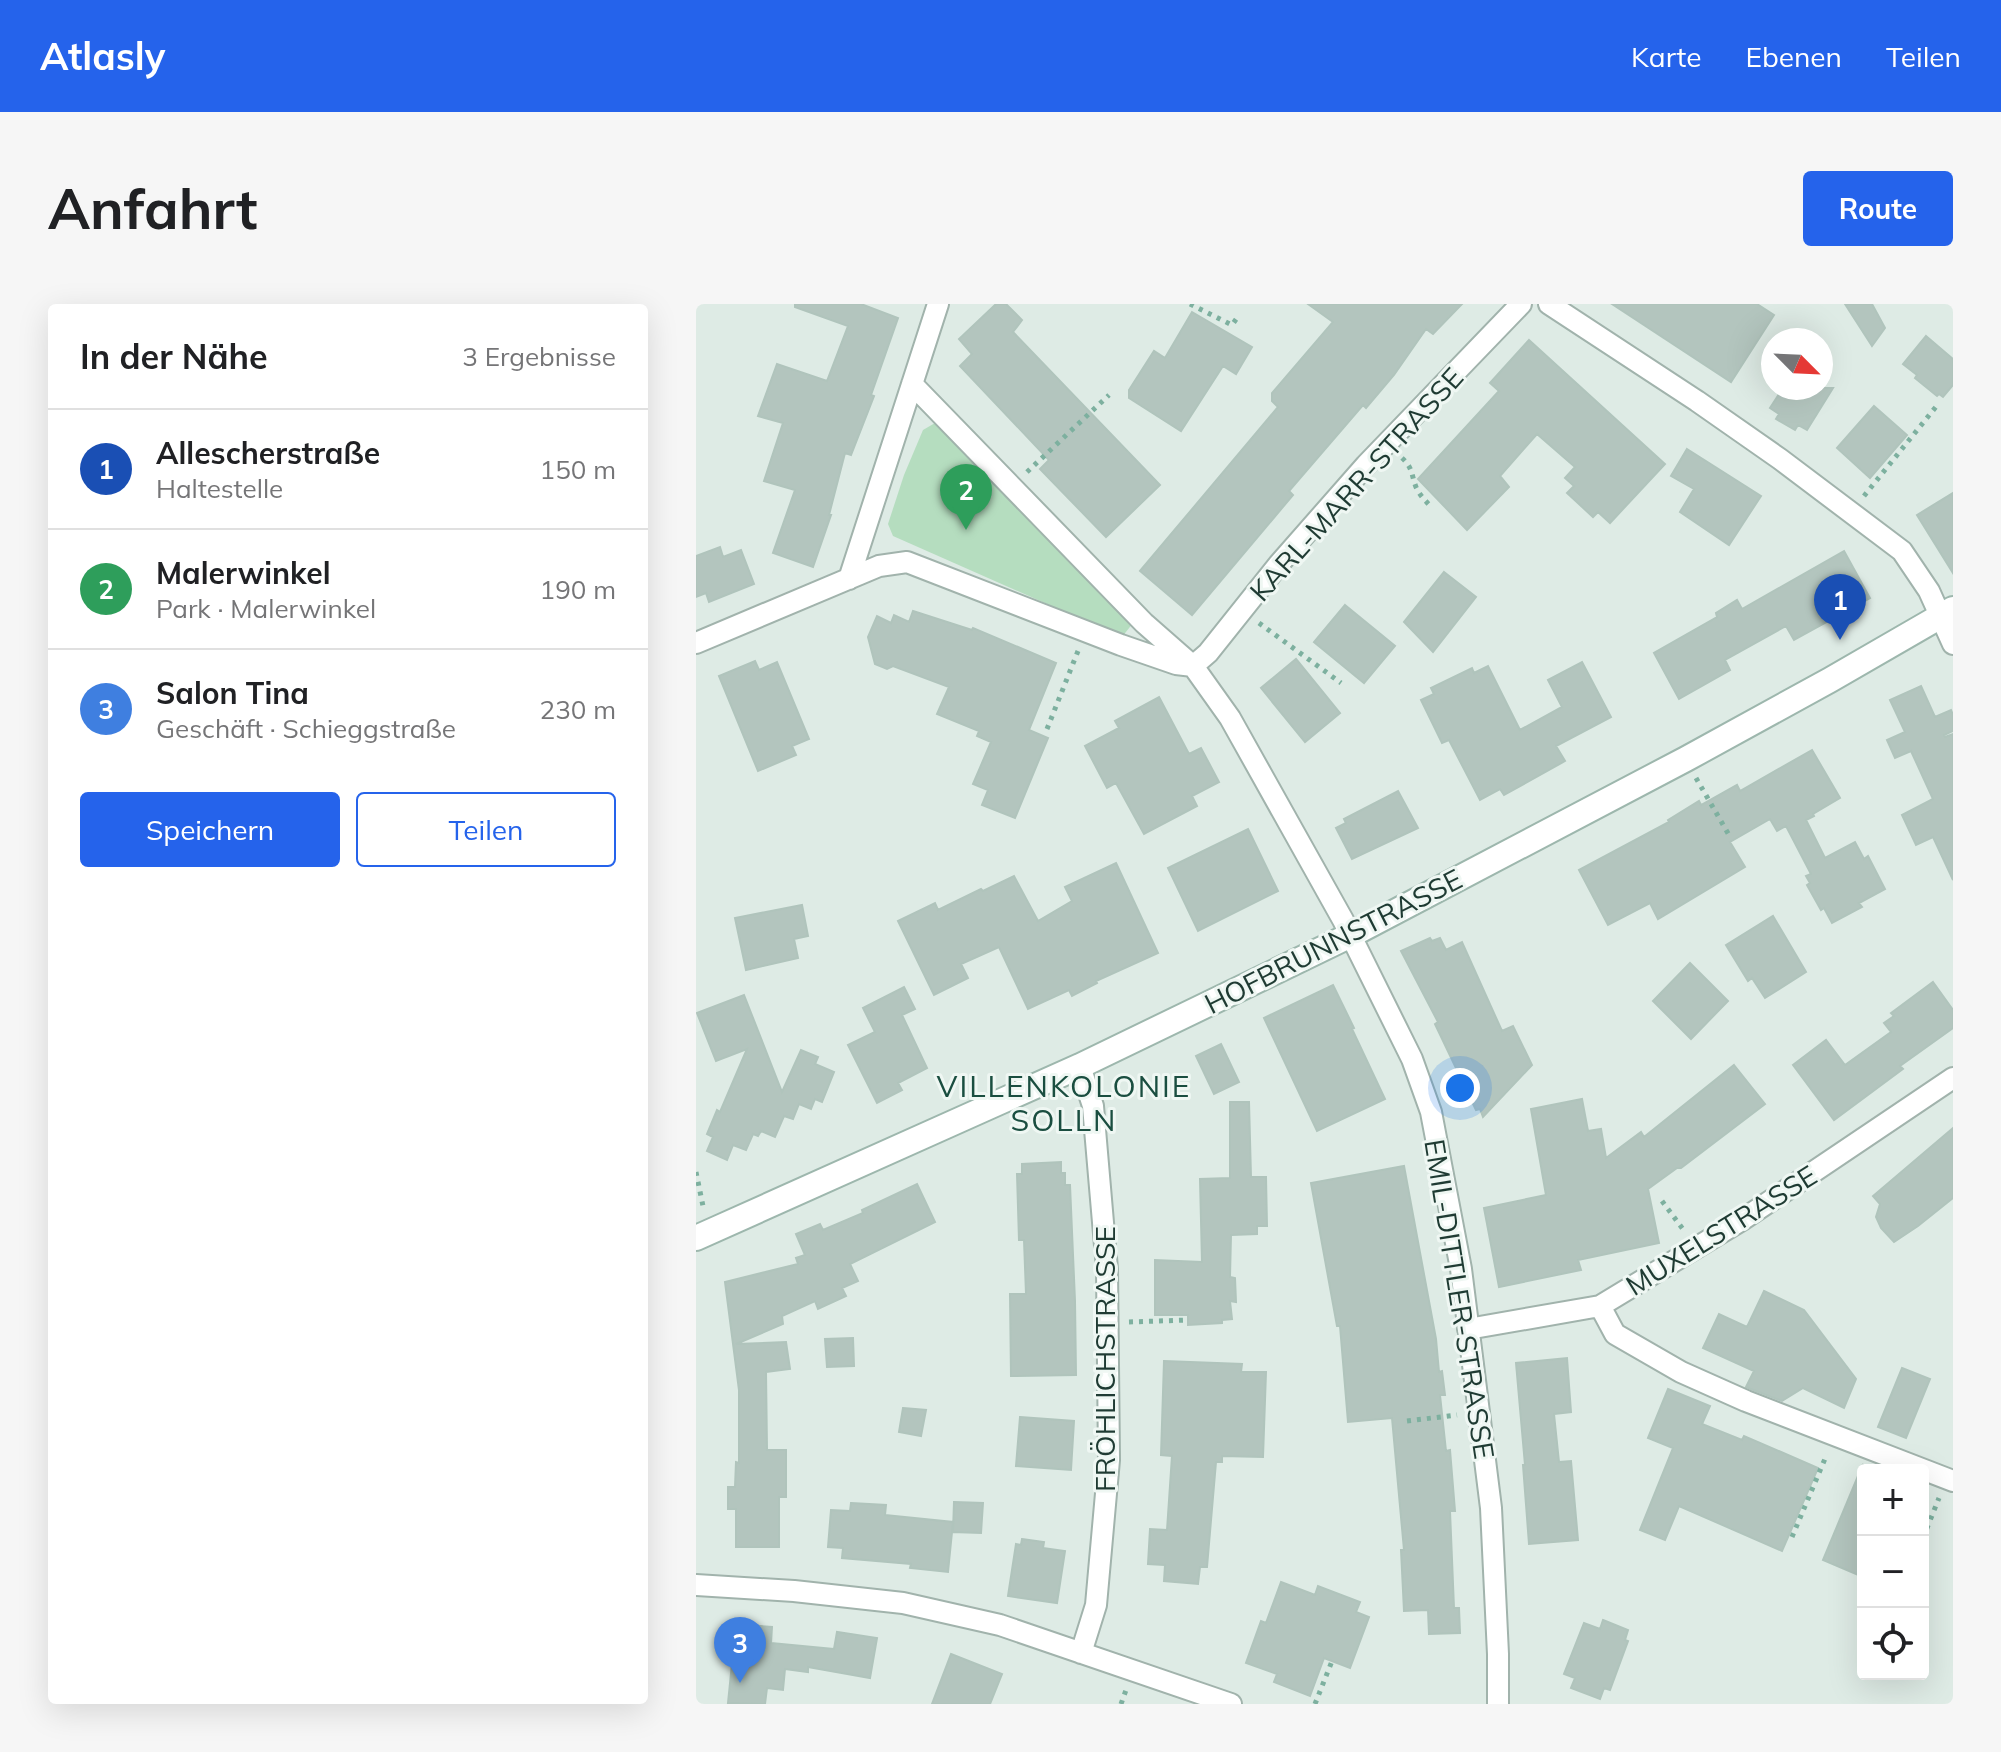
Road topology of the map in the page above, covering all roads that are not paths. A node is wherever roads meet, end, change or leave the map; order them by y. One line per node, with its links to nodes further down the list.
1 (938, 304): 4 (street)
2 (1521, 304): 9 (street, KARL-MARR-STRASSE)
3 (1549, 304): 6 (street)
4 (912, 384): 5 (street); 9 (street, EMIL-DITTLER-STRASSE)
5 (849, 579): 7 (street); 9 (street)
6 (1947, 613): 8 (street); 10 (street, HOFBRUNNSTRASSE)
7 (696, 643)
8 (1953, 644)
9 (1193, 666): 10 (street, EMIL-DITTLER-STRASSE)
10 (1351, 935): 11 (street, HOFBRUNNSTRASSE); 15 (street, EMIL-DITTLER-STRASSE)
11 (1080, 1066): 13 (street, HOFBRUNNSTRASSE); 18 (street, FRÖHLICHSTRASSE)
12 (1953, 1078): 14 (street, MUXELSTRASSE)
13 (703, 1235)
14 (1600, 1306): 15 (street, MUXELSTRASSE); 16 (street)
15 (1468, 1329): 20 (street, EMIL-DITTLER-STRASSE)
16 (1950, 1479)
17 (696, 1585): 18 (street)
18 (1081, 1653): 19 (street)
19 (1231, 1704)
20 (1498, 1704)

